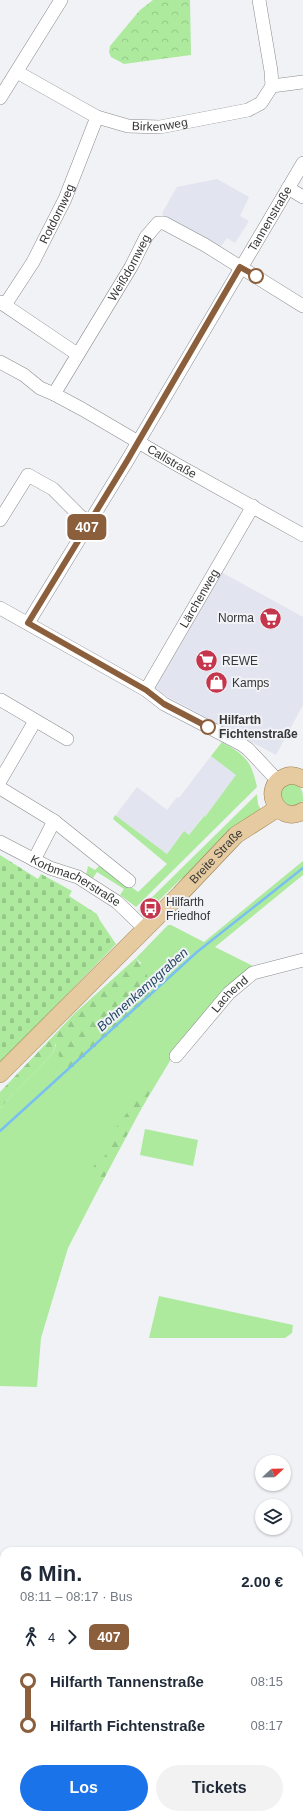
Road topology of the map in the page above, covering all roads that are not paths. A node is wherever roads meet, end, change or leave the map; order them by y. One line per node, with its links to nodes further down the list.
1 (61, 0): 3 (street)
2 (259, 0): 5 (street)
3 (17, 72): 6 (street); 7 (street, Birkenweg)
4 (303, 82): 5 (street)
5 (272, 86): 7 (street, Birkenweg)
6 (0, 98)
7 (97, 117): 12 (street, Rotdornweg)
8 (303, 163): 9 (street, Tannenstraße)
9 (288, 188): 10 (street); 11 (street, Tannenstraße)
10 (303, 197)
11 (240, 267): 13 (street); 14 (street, Weißdornweg); 17 (street, Tannenstraße)
12 (3, 304): 14 (street)
13 (303, 306)
14 (77, 354): 16 (street, Weißdornweg)
15 (0, 362): 16 (street, Callstraße)
16 (54, 394): 17 (street, Callstraße)
17 (138, 442): 18 (street, Callstraße); 20 (street, Tannenstraße)
18 (253, 506): 21 (street, Callstraße); 24 (street, Lärchenweg)
19 (0, 520): 20 (street)
20 (90, 522): 23 (street, Tannenstraße)
21 (303, 535)
22 (0, 608): 23 (street)
23 (28, 623): 24 (street)
24 (146, 690): 30 (street)
25 (1, 700): 26 (street)
26 (35, 721): 27 (street); 29 (street)
27 (67, 739)
28 (303, 779): 30 (main road)
29 (0, 781)
30 (278, 781): 32 (main road)
31 (0, 788): 34 (street)
32 (278, 808): 33 (main road); 38 (main road, Breite Straße)
33 (303, 811)
34 (54, 821): 36 (street); 37 (street)
35 (0, 842): 36 (street, Korbmacherstraße)
36 (34, 860): 38 (street, Korbmacherstraße)
37 (129, 881)
38 (145, 929): 41 (main road, Breite Straße)
39 (303, 960): 40 (street, Lachend)
40 (176, 1056)
41 (0, 1074)

